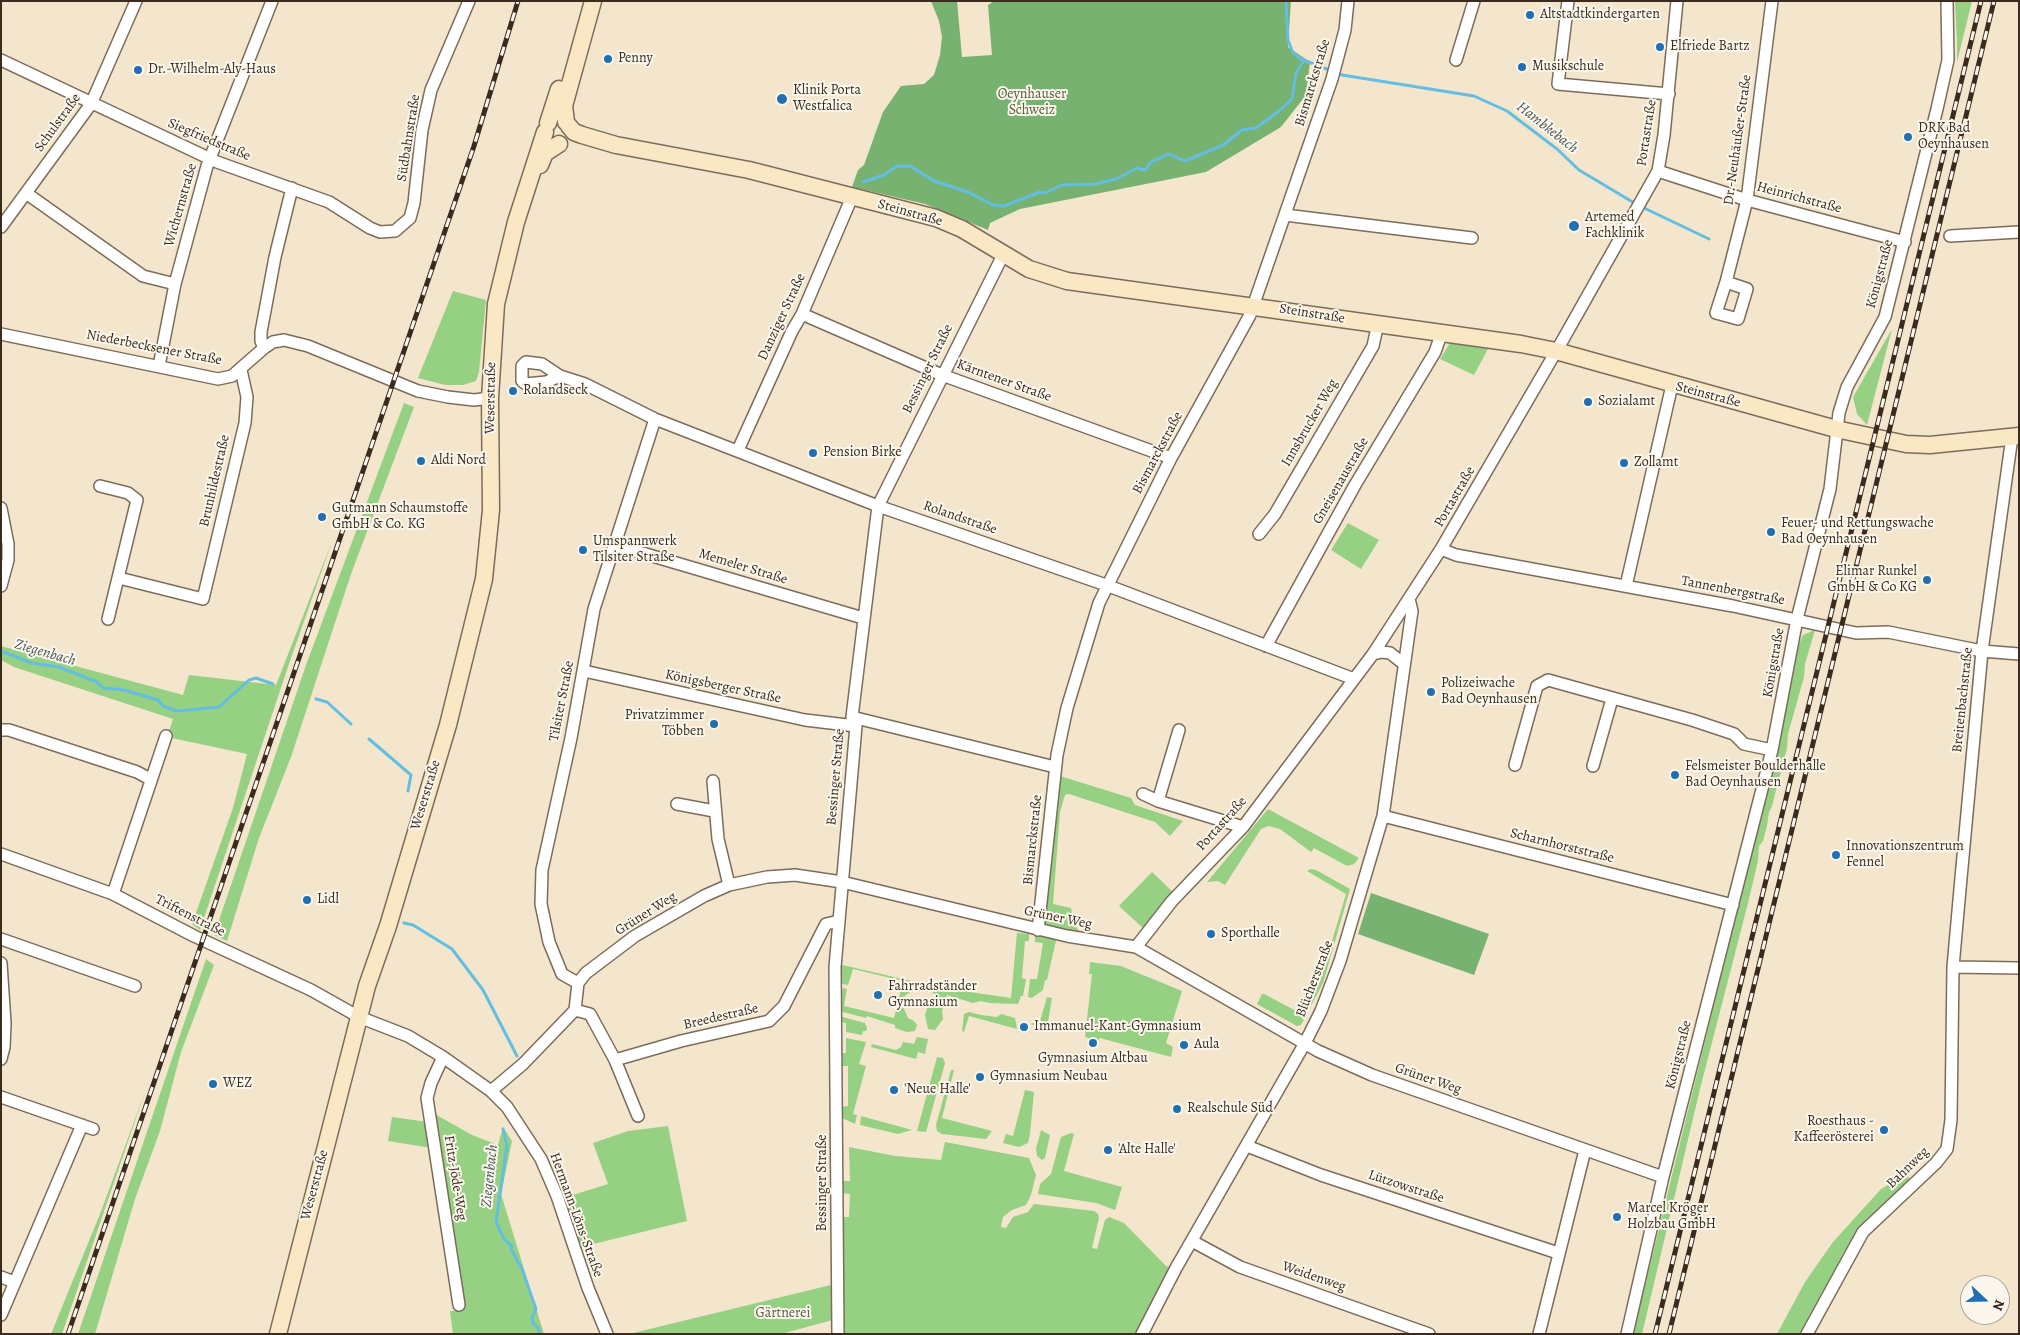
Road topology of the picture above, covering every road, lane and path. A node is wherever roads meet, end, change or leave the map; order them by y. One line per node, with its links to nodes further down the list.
1 (136, 1): 14 (street, Schulstraße)
2 (272, 1): 19 (street, Wichernstraße)
3 (469, 1): 26 (street, Südbahnstraße)
4 (1348, 1): 25 (street, Bismarckstraße)
5 (1474, 1): 12 (street)
6 (1568, 1): 13 (street)
7 (1677, 1): 13 (street, Portastraße)
8 (1772, 1): 24 (street, Dr.-Neuhäußer-Straße)
9 (1947, 1): 31 (street, Königstraße)
10 (592, 4): 15 (main road, Weserstraße); 16 (main road, Weserstraße)
11 (1, 60): 14 (street, Siegfriedstraße)
12 (1456, 60)
13 (1668, 94): 20 (street, Portastraße)
14 (91, 104): 19 (street, Siegfriedstraße); 22 (street, Schulstraße)
15 (568, 124): 16 (main road); 17 (main road); 18 (main road, Steinstraße)
16 (547, 128): 17 (main road); 32 (main road, Weserstraße)
17 (561, 143): 18 (main road, Steinstraße); 32 (main road, Weserstraße)
18 (616, 145): 23 (main road, Steinstraße)
19 (210, 159): 21 (street, Siegfriedstraße); 35 (street, Wichernstraße)
20 (1658, 170): 24 (street, Heinrichstraße); 42 (street, Portastraße)
21 (292, 188): 26 (street, Siegfriedstraße); 41 (street)
22 (26, 193): 27 (street, Schulstraße); 35 (street)
23 (852, 197): 33 (main road, Steinstraße); 37 (street, Danziger Straße)
24 (1747, 200): 31 (street, Heinrichstraße); 34 (street, Dr.-Neuhäußer-Straße)
25 (1285, 215): 30 (street); 36 (street, Bismarckstraße)
26 (405, 224)
27 (1, 227)
28 (2019, 232): 29 (street)
29 (1950, 236)
30 (1472, 238)
31 (1905, 242): 50 (street, Königstraße)
32 (509, 246): 48 (main road, Weserstraße)
33 (1004, 255): 36 (main road, Steinstraße); 45 (street, Bessinger Straße)
34 (1726, 282)
35 (175, 284): 43 (street, Wichernstraße)
36 (1254, 305): 38 (main road, Steinstraße); 53 (street, Bismarckstraße)
37 (802, 314): 45 (street, Kärntener Straße); 52 (street, Danziger Straße)
38 (1378, 323): 39 (main road, Steinstraße); 57 (street, Innsbrucker Weg)
39 (1442, 332): 42 (main road, Steinstraße); 68 (street, Gneisenaustraße)
40 (1, 334): 43 (street, Niederbecksener Straße)
41 (264, 348): 44 (street, Niederbecksener Straße); 48 (street, Niederbecksener Straße)
42 (1556, 351): 47 (main road, Steinstraße); 59 (street, Portastraße)
43 (159, 366): 44 (street, Niederbecksener Straße)
44 (241, 370): 60 (street, Brunhildestraße)
45 (942, 375): 53 (street, Kärntener Straße); 55 (street, Bessinger Straße)
46 (560, 376): 49 (street, Rolandstraße)
47 (1672, 385): 50 (main road, Steinstraße); 63 (street)
48 (490, 398): 107 (main road, Weserstraße)
49 (655, 419): 52 (street, Rolandstraße); 58 (street, Tilsiter Straße)
50 (1836, 429): 51 (main road, Steinstraße); 66 (street, Königstraße)
51 (2015, 436): 69 (street, Breitenbachstraße)
52 (738, 450): 55 (street, Rolandstraße)
53 (1171, 458): 61 (street, Bismarckstraße)
54 (100, 486): 60 (street)
55 (878, 506): 61 (street, Rolandstraße); 65 (street, Bessinger Straße)
56 (1, 509): 62 (street)
57 (1259, 534)
58 (614, 545): 65 (street, Memeler Straße); 73 (street, Tilsiter Straße)
59 (1441, 549): 63 (street, Tannenbergstraße); 64 (street, Portastraße)
60 (119, 578): 67 (street)
61 (1106, 585): 68 (street, Rolandstraße); 82 (street, Bismarckstraße)
62 (1, 586)
63 (1626, 586): 66 (street, Tannenbergstraße)
64 (1410, 599): 70 (street, Portastraße); 72 (street, Blücherstraße)
65 (863, 618): 76 (street, Bessinger Straße)
66 (1797, 618): 69 (street, Tannenbergstraße); 80 (street, Königstraße)
67 (108, 619)
68 (1266, 646): 74 (street, Rolandstraße)
69 (1982, 651): 71 (street, Tannenbergstraße); 102 (street, Breitenbachstraße)
70 (1373, 654): 72 (street); 74 (street, Portastraße)
71 (2019, 654)
72 (1404, 664): 90 (street, Blücherstraße)
73 (584, 671): 76 (street, Königsberger Straße); 104 (street, Tilsiter Straße)
74 (1354, 679): 91 (street, Portastraße)
75 (1612, 699): 80 (street); 81 (street); 83 (street)
76 (854, 721): 82 (street, Königsberger Straße); 93 (street, Bessinger Straße)
77 (1, 730): 84 (street)
78 (1179, 730): 87 (street)
79 (166, 736): 84 (street)
80 (1772, 750): 96 (street, Königstraße)
81 (1515, 765)
82 (1056, 766): 98 (street, Bismarckstraße)
83 (1594, 766)
84 (150, 779): 95 (street)
85 (713, 781): 89 (street)
86 (1142, 794): 87 (street)
87 (1158, 801): 91 (street)
88 (677, 804): 89 (street)
89 (714, 811): 94 (street)
90 (1382, 816): 96 (street, Scharnhorststraße); 108 (street, Blücherstraße)
91 (1243, 827): 100 (street, Portastraße)
92 (1, 854): 95 (street, Triftenstraße)
93 (842, 882): 94 (street, Grüner Weg); 97 (street, Bessinger Straße); 98 (street, Grüner Weg)
94 (729, 885): 104 (street, Grüner Weg)
95 (113, 894): 107 (street, Triftenstraße)
96 (1734, 905): 117 (street, Königstraße)
97 (839, 920): 111 (street, Breedestraße); 126 (street, Bessinger Straße)
98 (1038, 930): 100 (street, Grüner Weg)
99 (1, 939): 105 (street)
100 (1136, 947): 108 (street, Grüner Weg)
101 (1, 962): 110 (street)
102 (1953, 967): 103 (street); 131 (street, Bahnweg)
103 (2019, 968)
104 (578, 983): 106 (street)
105 (135, 986)
106 (575, 1010): 111 (street); 112 (street)
107 (360, 1017): 109 (street, Hermann-Löns-Straße); 124 (main road, Weserstraße)
108 (1305, 1043): 115 (street, Blücherstraße); 116 (street, Grüner Weg)
109 (443, 1057): 112 (street, Hermann-Löns-Straße); 122 (street, Fritz-Jöde-Weg)
110 (1, 1059)
111 (615, 1060): 114 (street)
112 (491, 1091): 125 (street, Hermann-Löns-Straße)
113 (1, 1097): 121 (street)
114 (638, 1116)
115 (1247, 1146): 118 (street, Blücherstraße); 119 (street, Lützowstraße)
116 (1585, 1150): 117 (street, Grüner Weg); 119 (street)
117 (1663, 1177): 130 (street, Königstraße)
118 (1192, 1241): 127 (street, Blücherstraße); 128 (street, Weidenweg)
119 (1558, 1253): 129 (street)
120 (1, 1277): 121 (street)
121 (14, 1282): 123 (street)
122 (459, 1305)
123 (1, 1315)
124 (278, 1334)
125 (607, 1334)
126 (838, 1334)
127 (1142, 1334)
128 (1429, 1334)
129 (1539, 1334)
130 (1628, 1334)
131 (1807, 1334)

